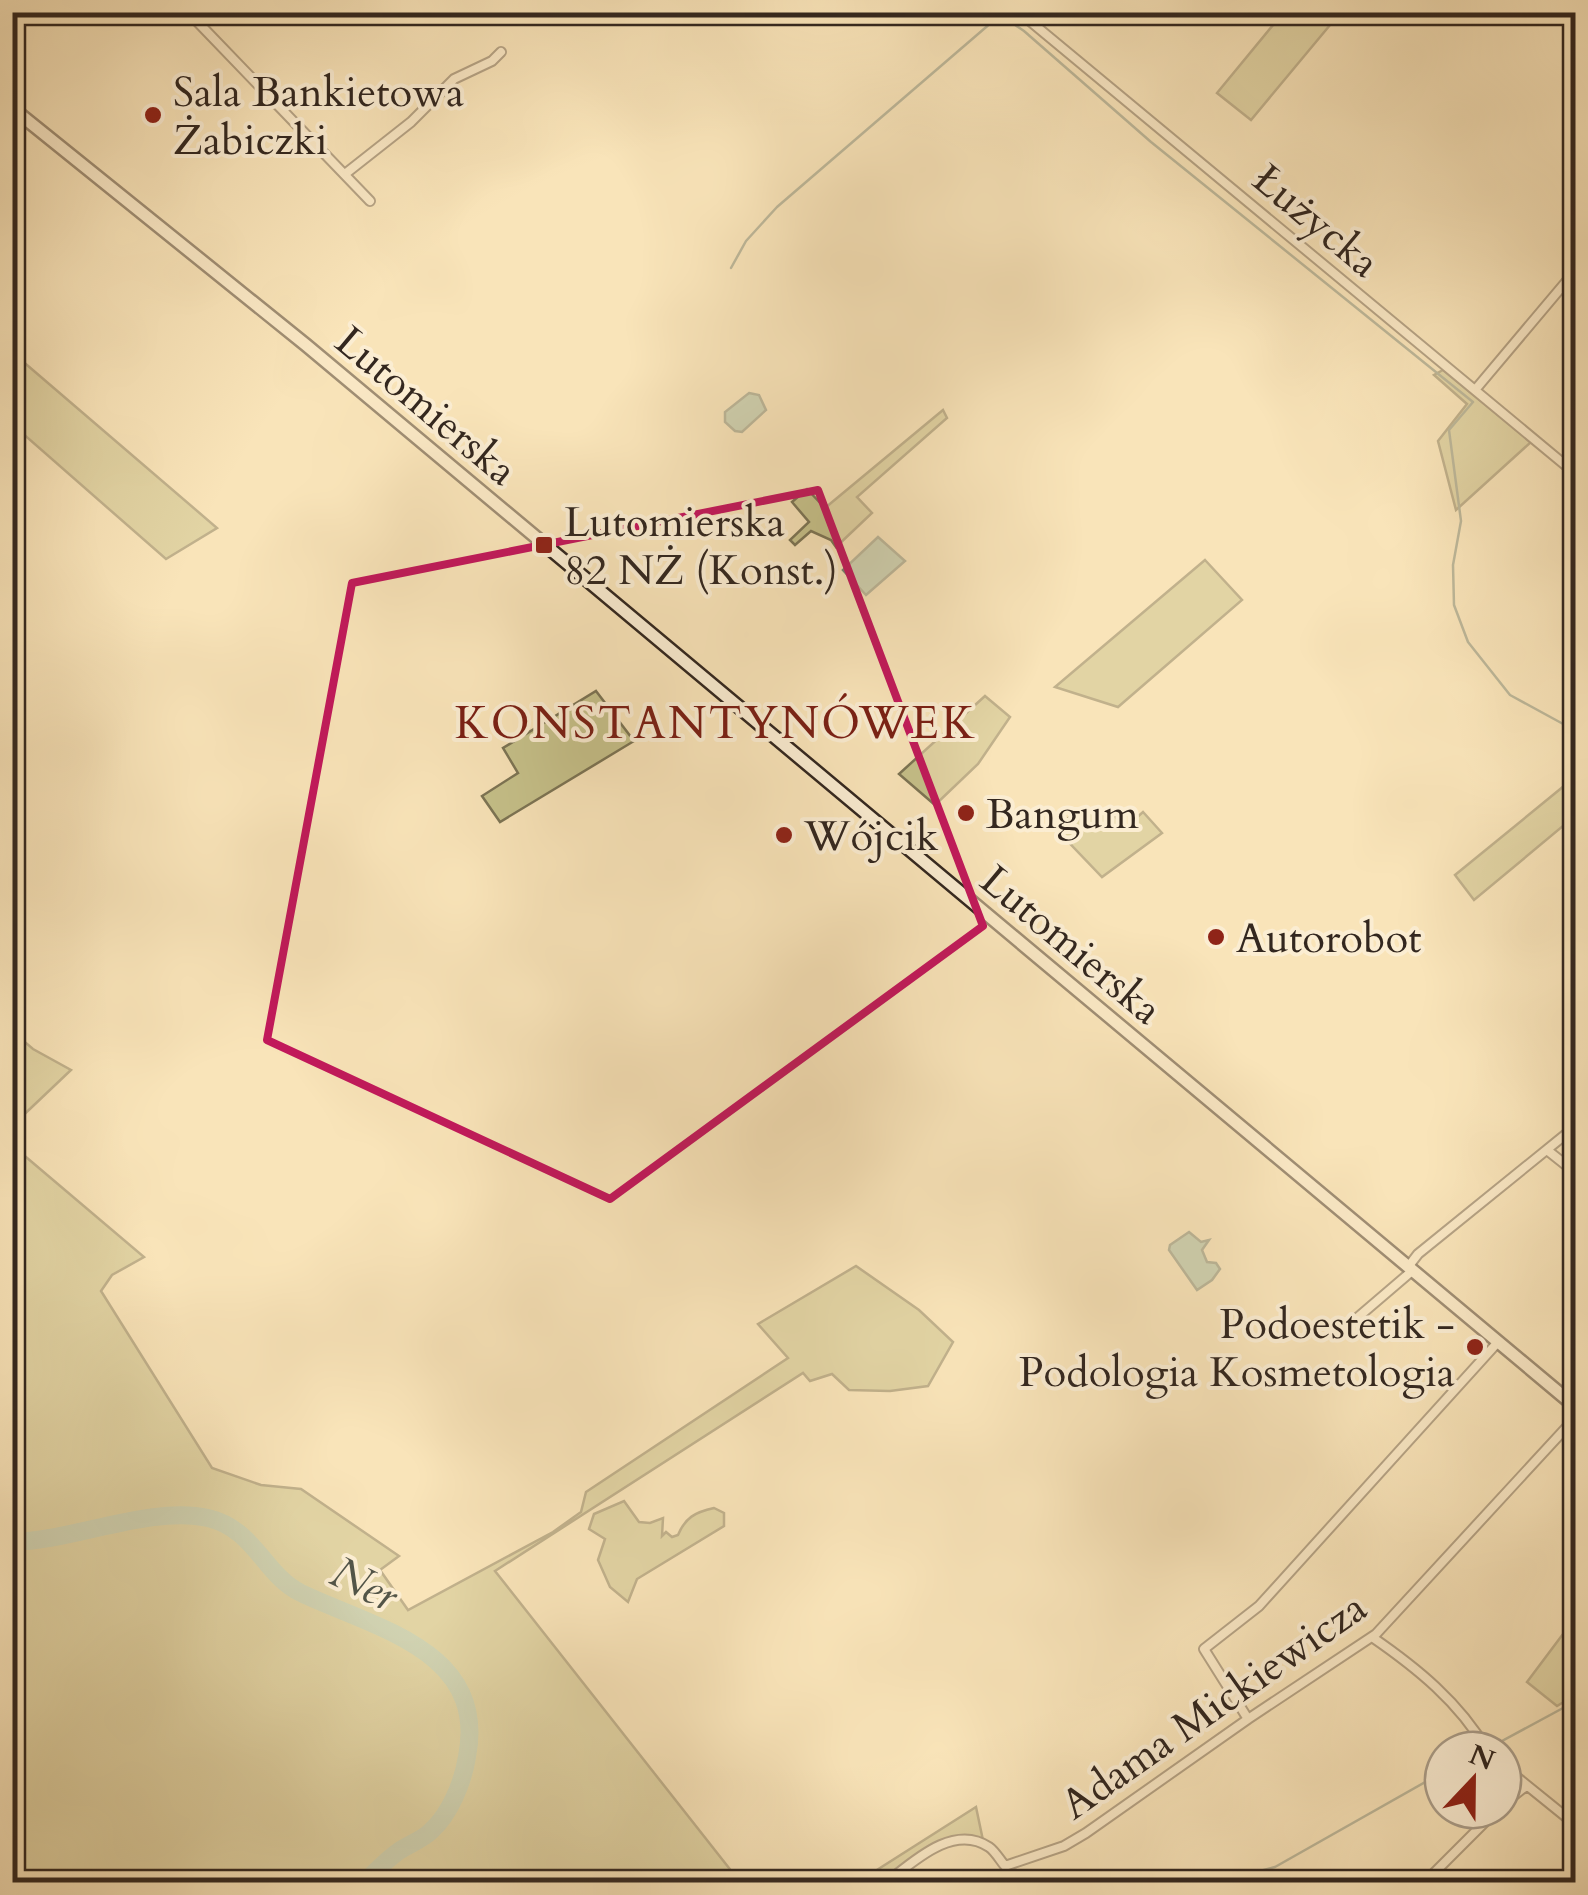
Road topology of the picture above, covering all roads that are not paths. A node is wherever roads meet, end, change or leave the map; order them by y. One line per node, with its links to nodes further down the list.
1 (25, 12): 4 (main road)
2 (188, 12): 7 (street)
3 (1019, 12): 10 (street, Łużycka)
4 (12, 22)
5 (501, 52): 7 (street)
6 (14, 110): 15 (main road, Lutomierska)
7 (345, 174): 8 (street)
8 (370, 201)
9 (1576, 270): 10 (street)
10 (1475, 390): 11 (street, Łużycka)
11 (1576, 474)
12 (1576, 1126): 13 (street)
13 (1546, 1150): 14 (street); 15 (street)
14 (1576, 1174)
15 (1410, 1269): 16 (street); 17 (main road, Lutomierska)
16 (1358, 1318)
17 (1498, 1342): 18 (main road, Lutomierska); 21 (street)
18 (1576, 1407)
19 (1576, 1417): 20 (street, Adama Mickiewicza)
20 (1372, 1637): 21 (street, Adama Mickiewicza); 22 (street)
21 (1248, 1718): 28 (street, Adama Mickiewicza)
22 (1477, 1730)
23 (1523, 1783): 24 (street)
24 (1526, 1786): 25 (street); 26 (street)
25 (1523, 1788)
26 (1576, 1825)
27 (1477, 1830): 29 (street)
28 (887, 1882)
29 (1425, 1882)

